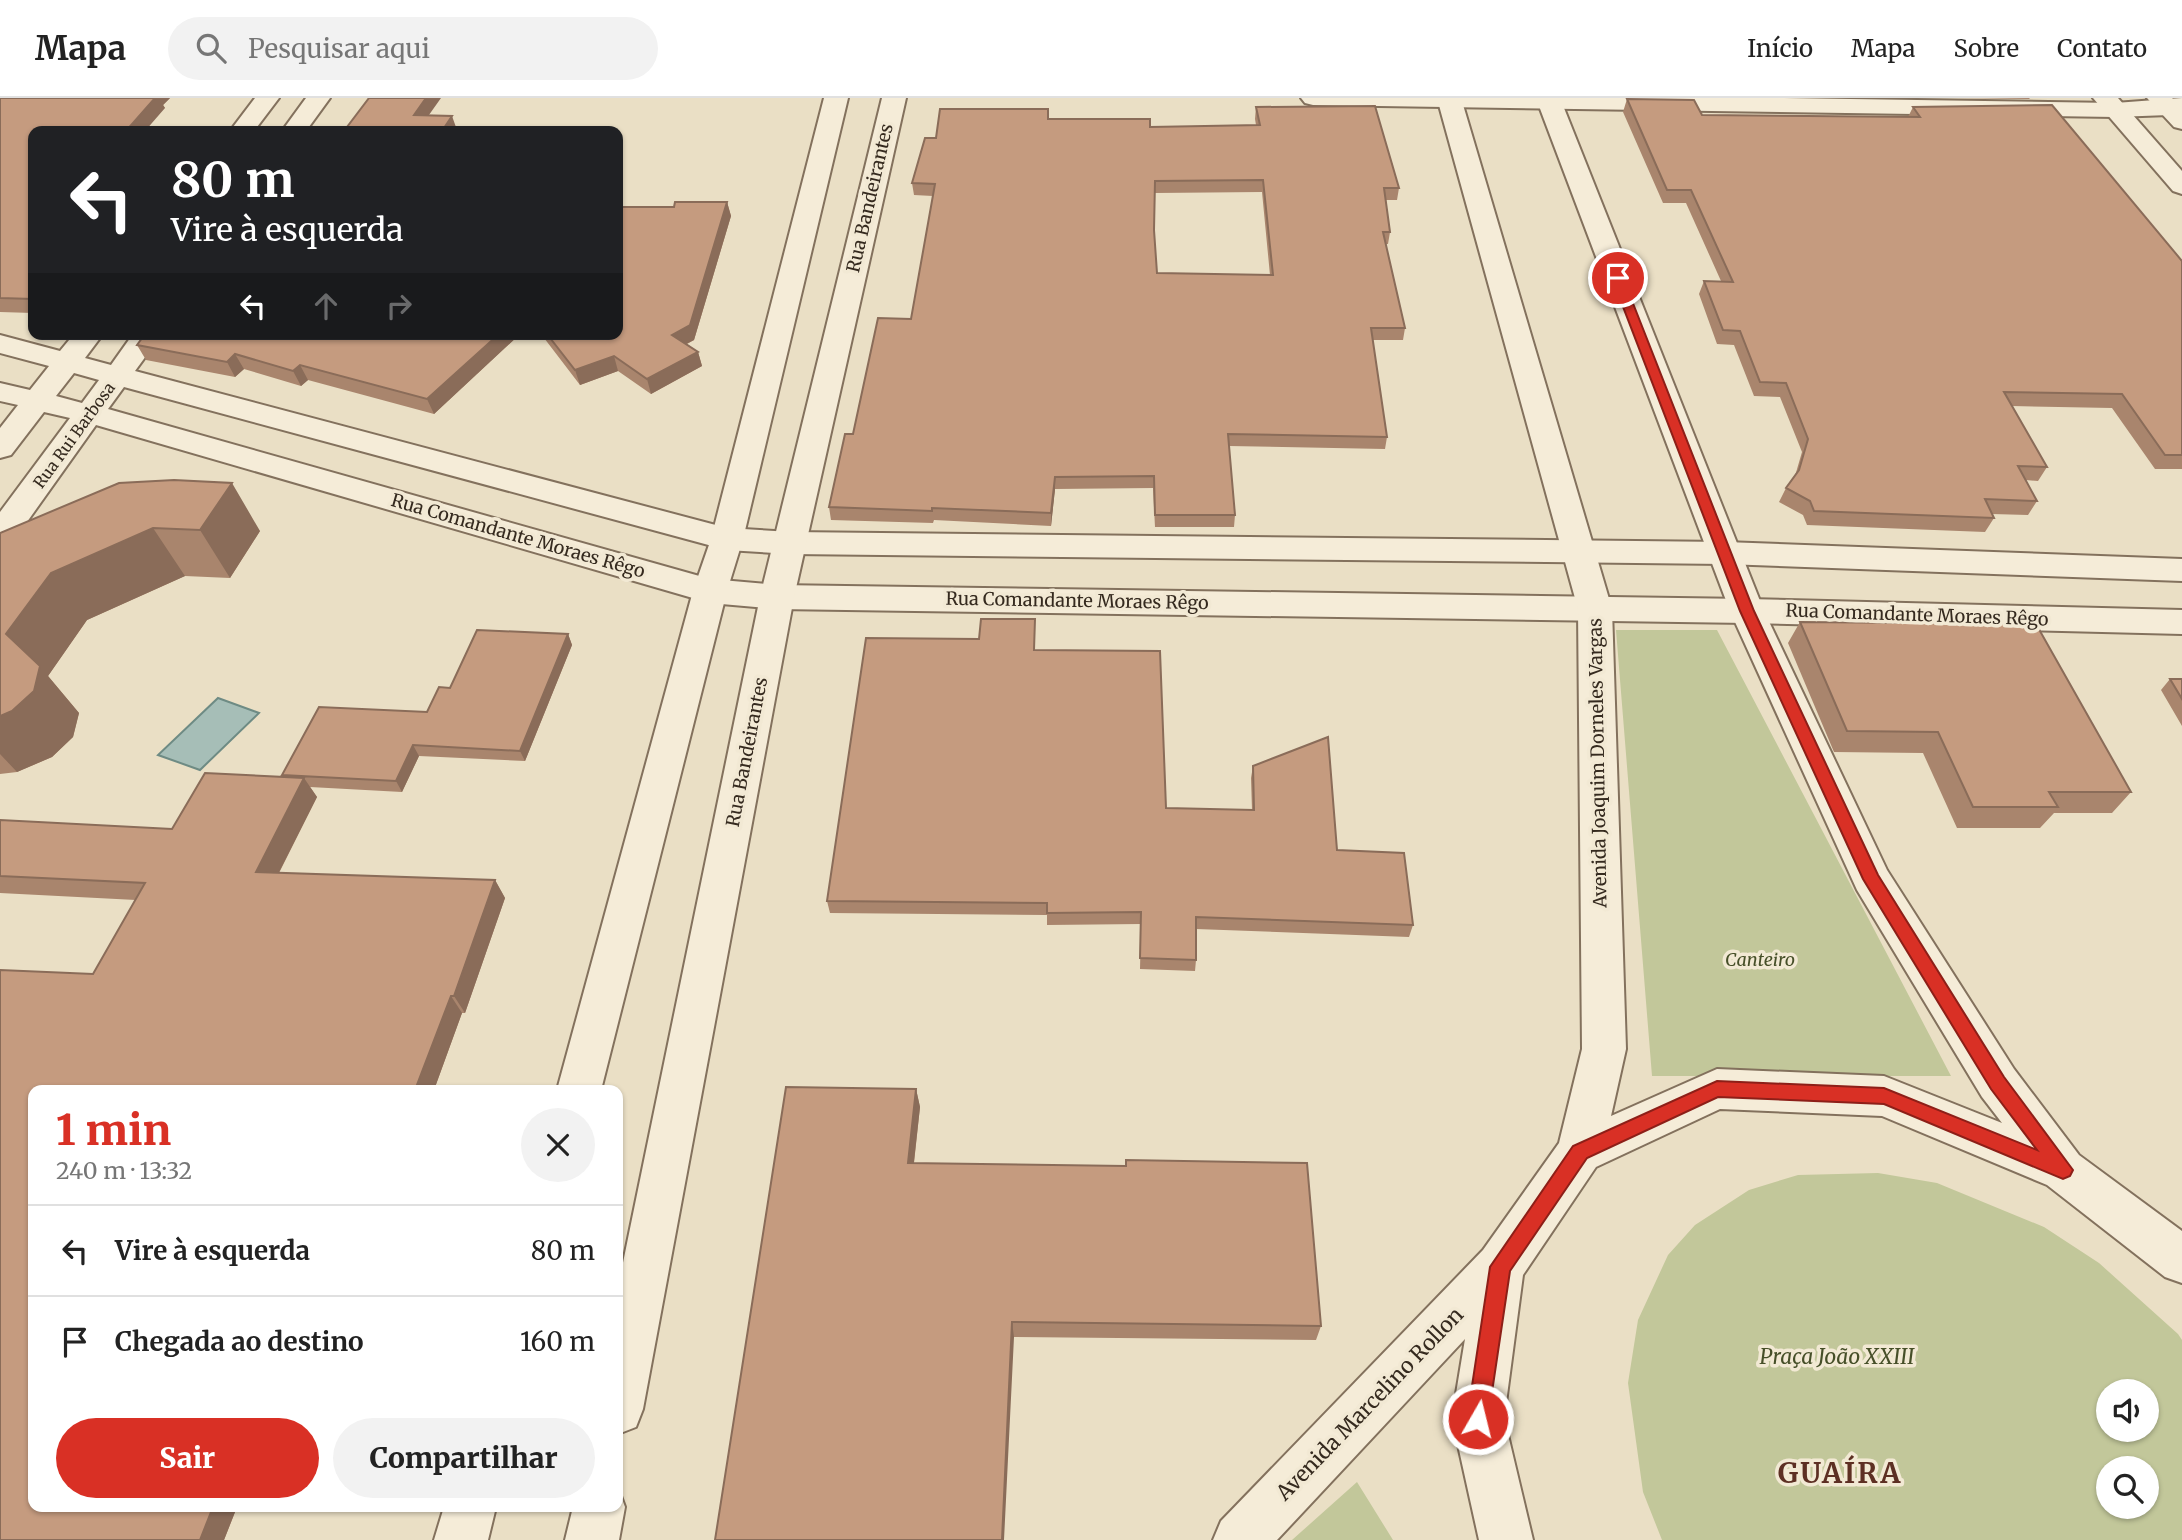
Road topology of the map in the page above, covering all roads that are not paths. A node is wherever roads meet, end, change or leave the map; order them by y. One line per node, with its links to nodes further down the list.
1 (267, 98): 10 (street)
2 (318, 98): 11 (street)
3 (836, 98): 13 (street, Rua Bandeirantes)
4 (894, 98): 13 (street, Rua Bandeirantes)
5 (1313, 98): 6 (street)
6 (1449, 99): 7 (street); 29 (street, Avenida Joaquim Dorneles Vargas)
7 (1549, 100): 8 (street); 30 (street)
8 (2110, 104): 9 (street); 12 (street)
9 (2173, 108)
10 (246, 126)
11 (298, 126)
12 (2182, 186)
13 (827, 257): 17 (street, Rua Bandeirantes); 17 (street, Rua Bandeirantes)
14 (84, 340): 18 (street)
15 (144, 340): 19 (street, Rua Rui Barbosa)
16 (0, 344): 18 (street)
17 (804, 354): 27 (street, Rua Bandeirantes); 28 (street, Rua Bandeirantes)
18 (67, 362): 19 (street); 21 (street)
19 (118, 375): 22 (street, Rua Rui Barbosa); 24 (street)
20 (0, 392): 21 (street, Rua Comandante Moraes Rêgo)
21 (37, 402): 22 (street, Rua Comandante Moraes Rêgo); 23 (street)
22 (91, 414): 25 (street, Rua Comandante Moraes Rêgo); 26 (street, Rua Rui Barbosa)
23 (0, 448)
24 (414, 455): 25 (street); 27 (street)
25 (375, 495): 32 (street, Rua Comandante Moraes Rêgo)
26 (0, 535)
27 (727, 539): 28 (street); 32 (street, Rua Bandeirantes)
28 (791, 543): 29 (street); 33 (street, Rua Bandeirantes)
29 (1580, 551): 30 (street); 34 (street, Avenida Joaquim Dorneles Vargas)
30 (1725, 553): 31 (street); 35 (street)
31 (2182, 570)
32 (710, 591): 33 (street, Rua Comandante Moraes Rêgo); 37 (street, Rua Bandeirantes)
33 (777, 597): 34 (street, Rua Comandante Moraes Rêgo); 42 (street, Rua Bandeirantes)
34 (1595, 609): 35 (street, Rua Comandante Moraes Rêgo); 38 (street, Avenida Joaquim Dorneles Vargas)
35 (1747, 611): 36 (street, Rua Comandante Moraes Rêgo); 39 (street)
36 (2182, 622)
37 (580, 1085)
38 (1580, 1152): 39 (street); 41 (street)
39 (2063, 1170): 40 (street)
40 (2182, 1260)
41 (1500, 1267): 47 (street, Avenida Marcelino Rollon); 48 (street)
42 (623, 1383)
43 (469, 1512): 45 (street)
44 (597, 1512): 46 (street)
45 (461, 1540)
46 (592, 1540)
47 (1240, 1540)
48 (1506, 1540)

